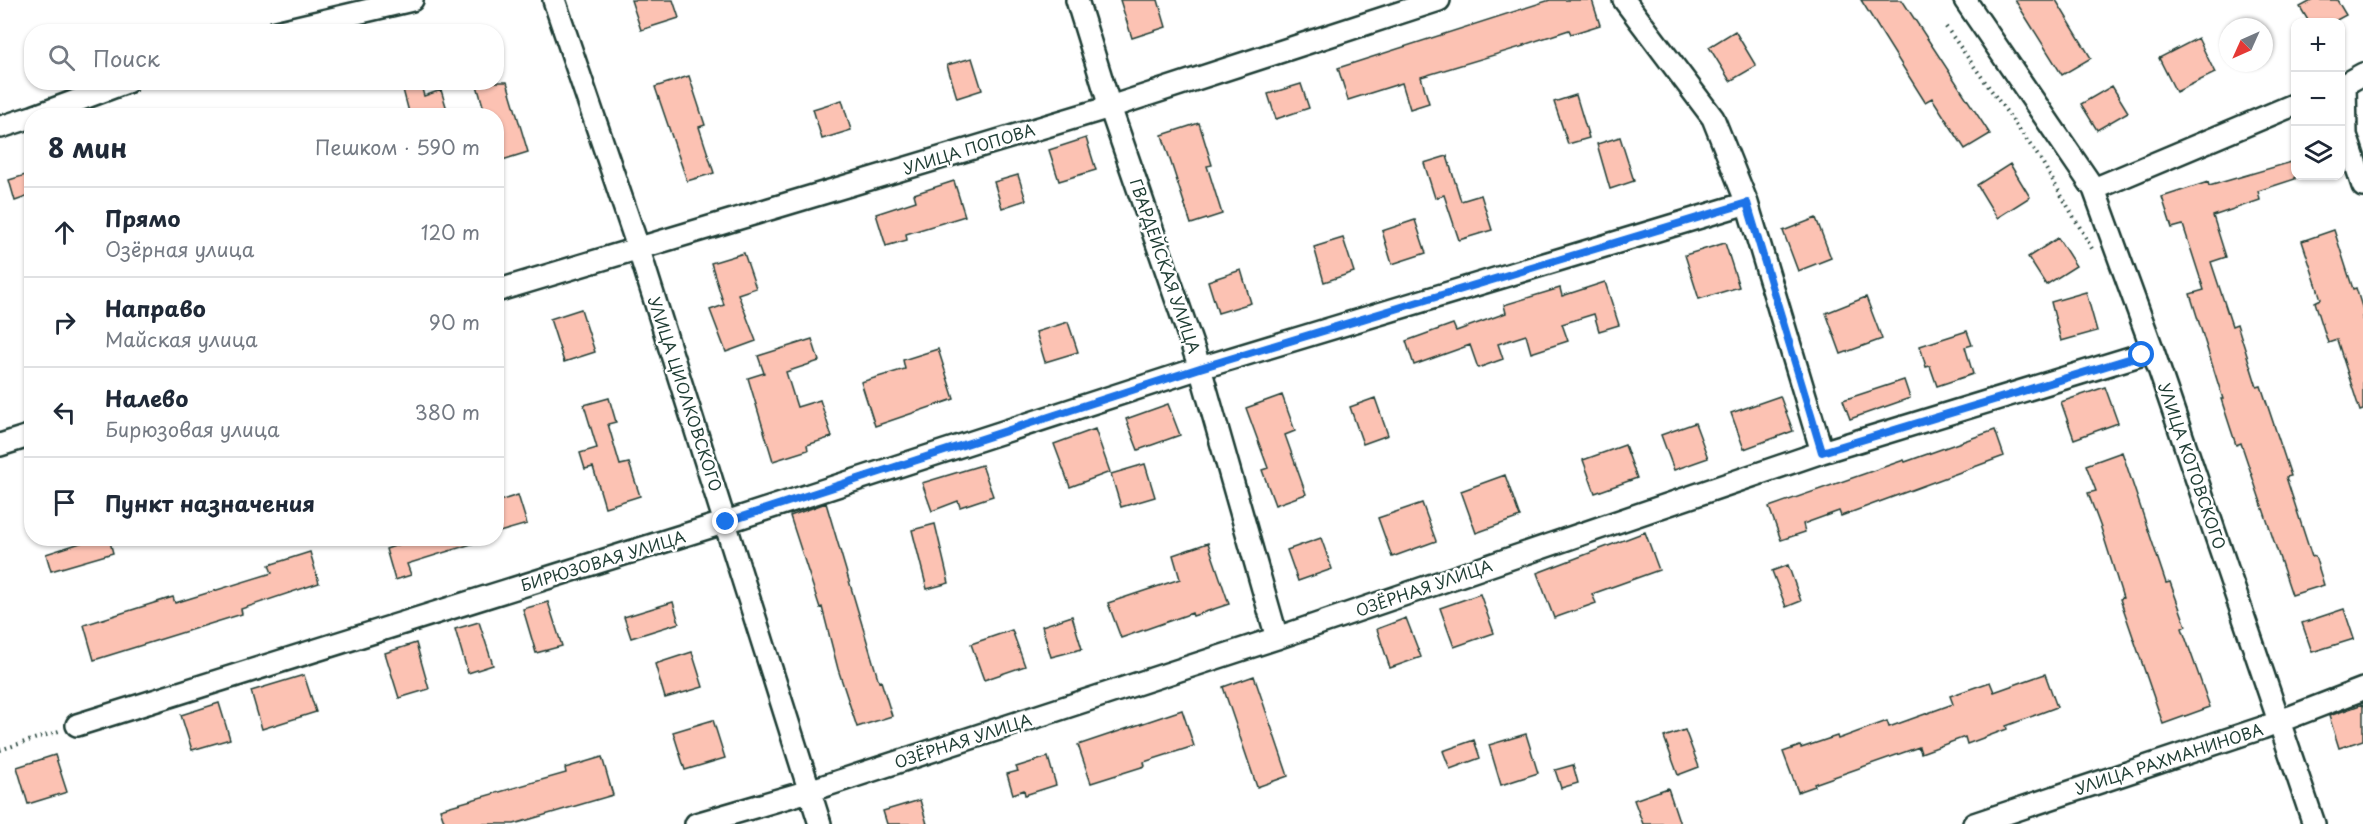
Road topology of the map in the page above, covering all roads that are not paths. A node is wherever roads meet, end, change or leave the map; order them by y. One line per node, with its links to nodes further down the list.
1 (412, 0): 7 (street)
2 (554, 0): 18 (street, УЛИЦА ЦИОЛКОВСКОГО)
3 (1077, 0): 11 (street, ГВАРДЕЙСКАЯ УЛИЦА)
4 (1439, 0): 11 (street, УЛИЦА ПОПОВА)
5 (1624, 0): 17 (street)
6 (1965, 0): 16 (street, УЛИЦА КОТОВСКОГО)
7 (310, 24)
8 (2349, 81): 15 (street)
9 (105, 90): 12 (street)
10 (2291, 106): 16 (street)
11 (1110, 107): 18 (street, УЛИЦА ПОПОВА); 21 (street, ГВАРДЕЙСКАЯ УЛИЦА)
12 (55, 108)
13 (24, 119): 14 (street)
14 (1, 127)
15 (2363, 186)
16 (2094, 189): 20 (street, УЛИЦА КОТОВСКОГО)
17 (1747, 203): 21 (street, БИРЮЗОВАЯ УЛИЦА); 24 (street)
18 (638, 247): 19 (street, УЛИЦА ПОПОВА); 25 (street, УЛИЦА ЦИОЛКОВСКОГО)
19 (504, 289)
20 (2153, 351): 24 (street, ОЗЁРНАЯ УЛИЦА); 28 (street, УЛИЦА КОТОВСКОГО)
21 (1200, 368): 25 (street, БИРЮЗОВАЯ УЛИЦА); 26 (street, ГВАРДЕЙСКАЯ УЛИЦА)
22 (24, 438): 23 (street)
23 (0, 445)
24 (1822, 452): 26 (street, ОЗЁРНАЯ УЛИЦА)
25 (726, 522): 29 (street, БИРЮЗОВАЯ УЛИЦА); 30 (street, УЛИЦА ЦИОЛКОВСКОГО)
26 (1278, 638): 30 (street, ОЗЁРНАЯ УЛИЦА)
27 (2363, 689): 28 (street, УЛИЦА РАХМАНИНОВА)
28 (2280, 721): 33 (street, УЛИЦА РАХМАНИНОВА); 34 (street, УЛИЦА КОТОВСКОГО)
29 (77, 725)
30 (809, 791): 31 (street, ОЗЁРНАЯ УЛИЦА); 32 (street, УЛИЦА ЦИОЛКОВСКОГО)
31 (696, 824)
32 (820, 824)
33 (1974, 824)
34 (2314, 824)

